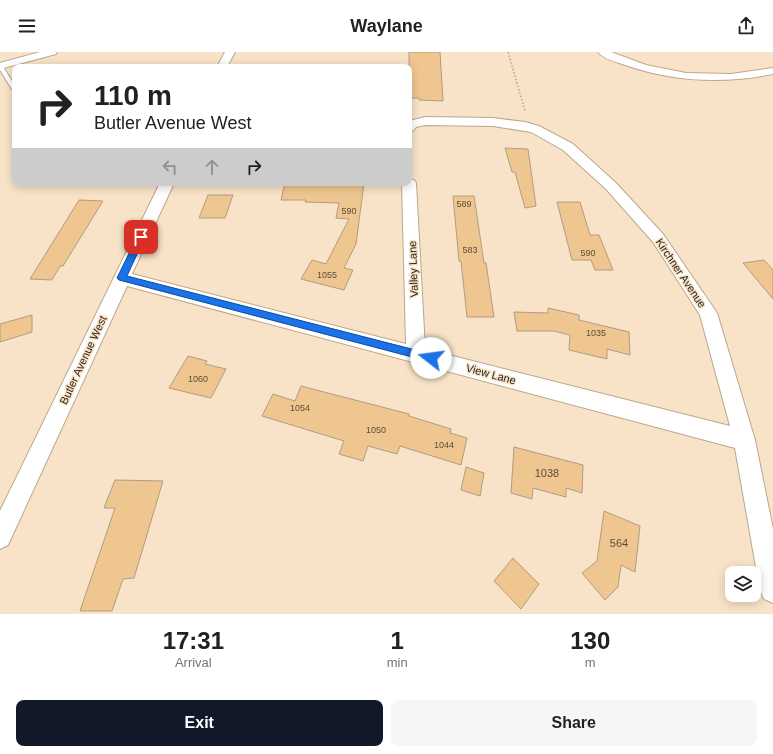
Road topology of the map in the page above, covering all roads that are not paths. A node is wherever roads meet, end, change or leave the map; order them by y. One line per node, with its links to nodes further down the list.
1 (52, 52): 5 (street)
2 (230, 52): 4 (street)
3 (603, 52): 6 (street)
4 (224, 64)
5 (0, 66): 7 (lane)
6 (773, 71)
7 (12, 85)
8 (412, 125): 13 (street, Kirchner Avenue)
9 (166, 186): 11 (street, Butler Avenue West)
10 (409, 186): 12 (street, Valley Lane)
11 (122, 278): 12 (street, View Lane); 14 (street, Butler Avenue West)
12 (416, 354): 13 (street, View Lane)
13 (744, 440): 15 (street, Kirchner Avenue)
14 (0, 537)
15 (773, 590)

